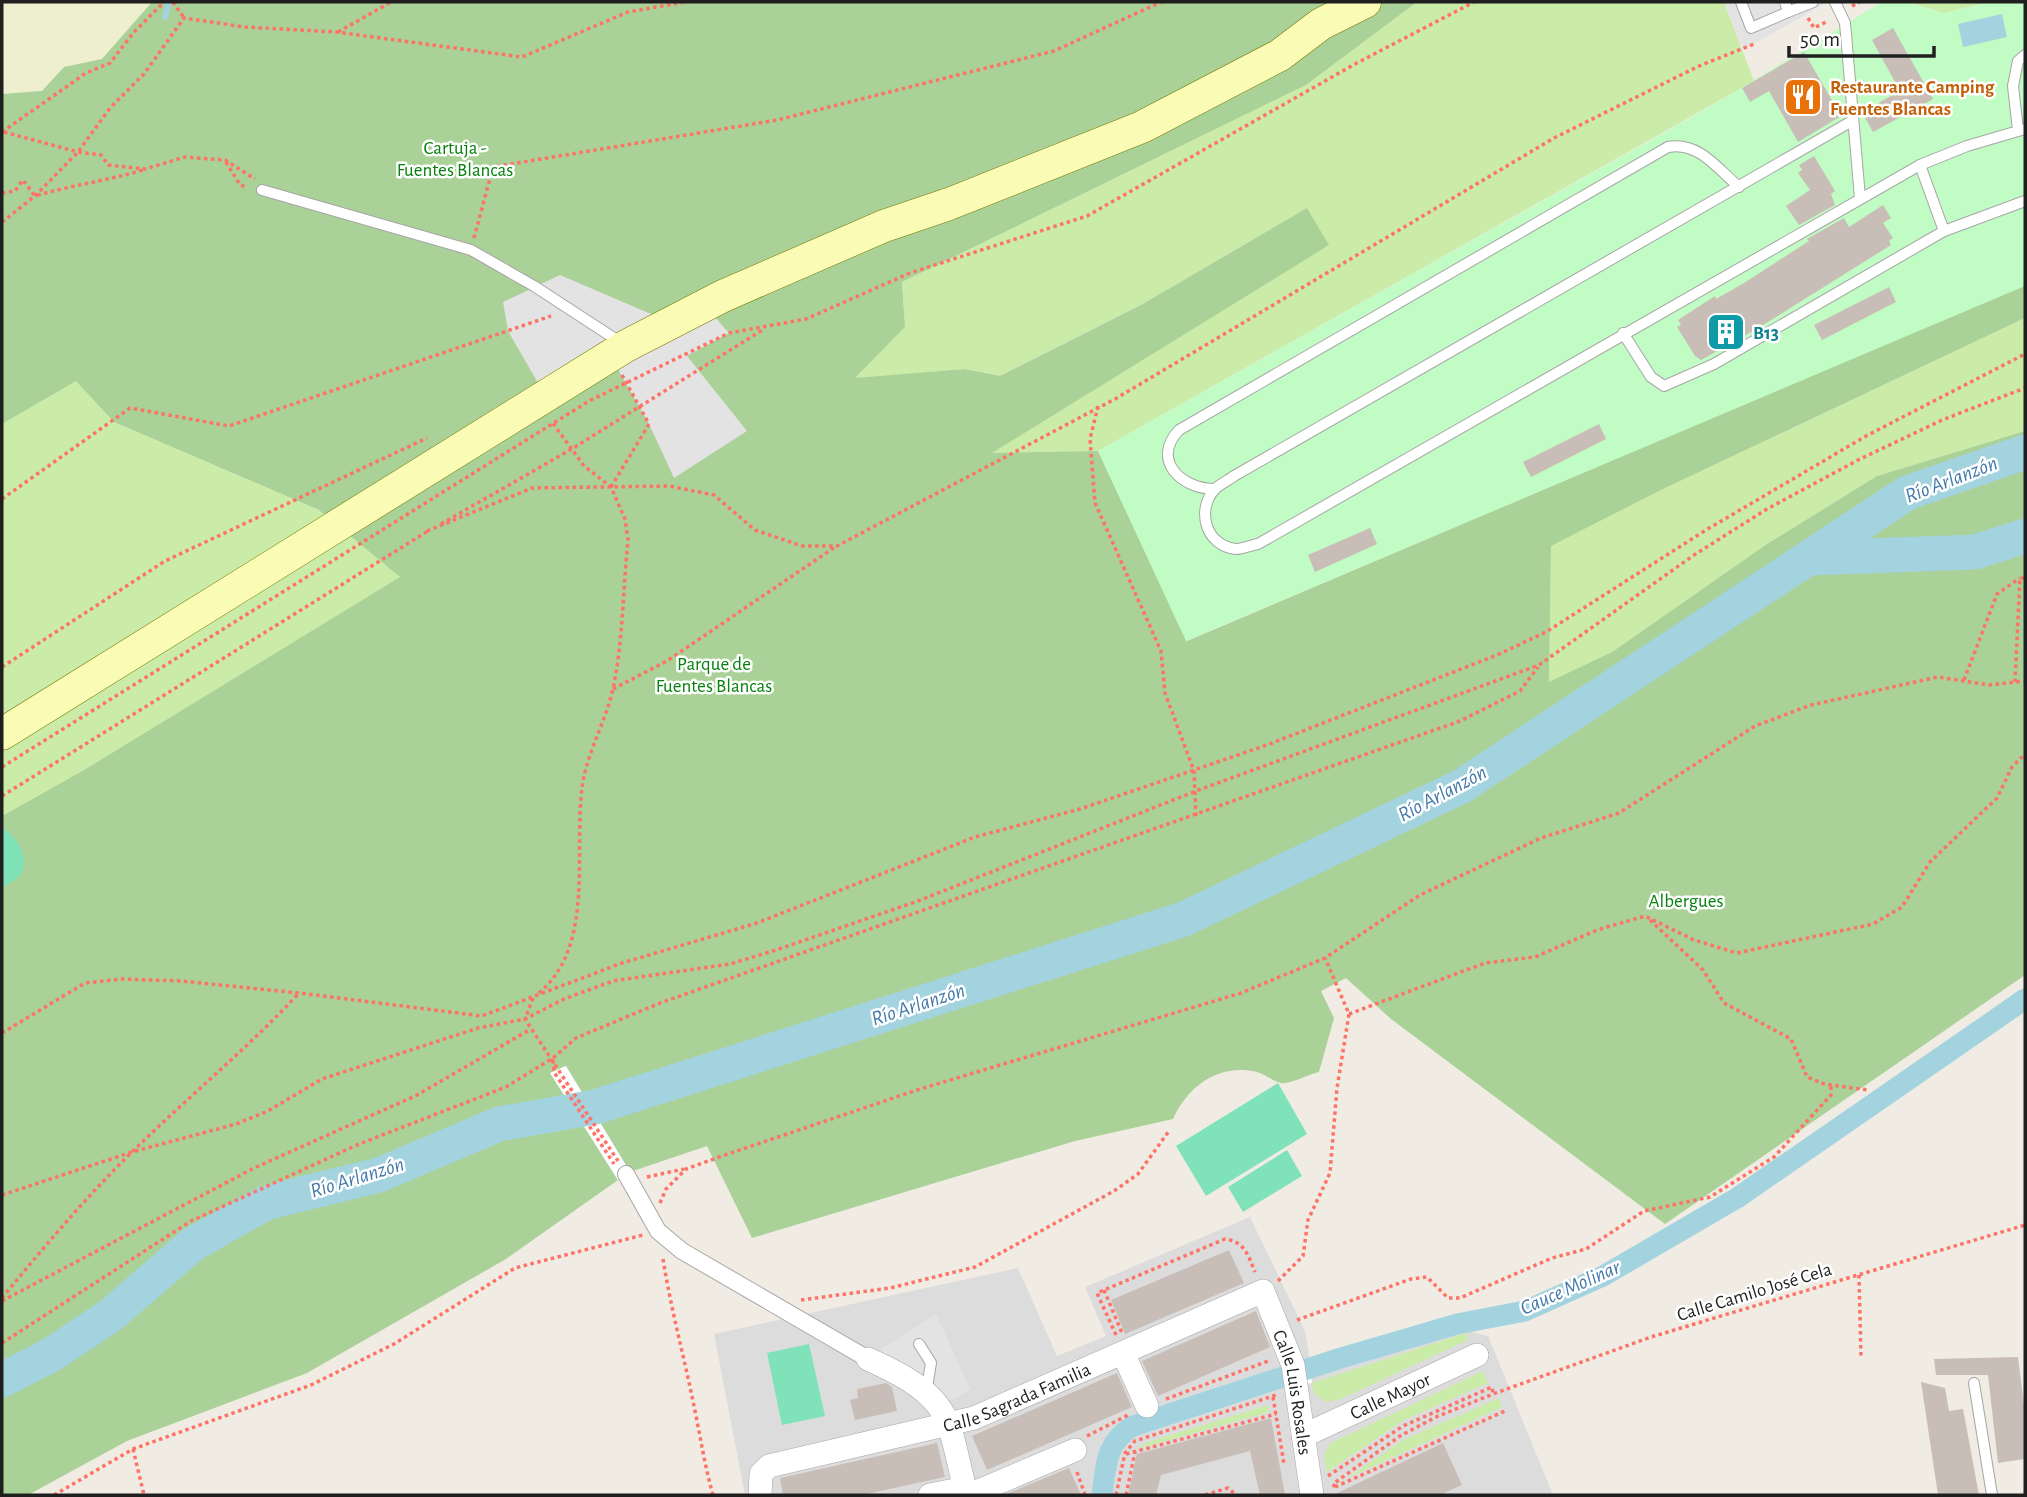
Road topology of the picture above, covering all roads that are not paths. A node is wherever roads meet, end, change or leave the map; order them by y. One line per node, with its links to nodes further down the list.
1 (1365, 2): 16 (main road)
2 (1741, 2): 5 (lane)
3 (1813, 2): 5 (lane)
4 (1835, 2): 7 (lane)
5 (1787, 7)
6 (2025, 55): 8 (lane)
7 (1852, 121): 10 (lane); 12 (lane)
8 (2022, 129): 9 (lane)
9 (1920, 165): 12 (lane); 14 (lane)
10 (1739, 187): 17 (lane); 17 (lane)
11 (262, 190): 16 (lane)
12 (1860, 198): 15 (lane)
13 (2025, 201): 14 (lane)
14 (1944, 231): 15 (lane)
15 (1623, 332): 17 (lane)
16 (618, 351): 18 (main road)
17 (1215, 489)
18 (2, 734)
19 (628, 1177): 24 (street)
20 (1263, 1291): 22 (street, Calle Sagrada Familia); 29 (street, Calle Luis Rosales)
21 (919, 1344): 26 (lane)
22 (1123, 1353): 27 (street); 28 (street, Calle Sagrada Familia)
23 (1477, 1355): 29 (street, Calle Mayor)
24 (867, 1359): 26 (street)
25 (1974, 1383): 35 (lane)
26 (926, 1393): 28 (street)
27 (1147, 1406)
28 (949, 1425): 31 (street, Calle Sagrada Familia); 33 (street)
29 (1303, 1436): 32 (street, Calle Luis Rosales)
30 (1075, 1450): 33 (street)
31 (761, 1485)
32 (1311, 1488)
33 (967, 1493): 34 (street)
34 (930, 1495)
35 (1992, 1495)

